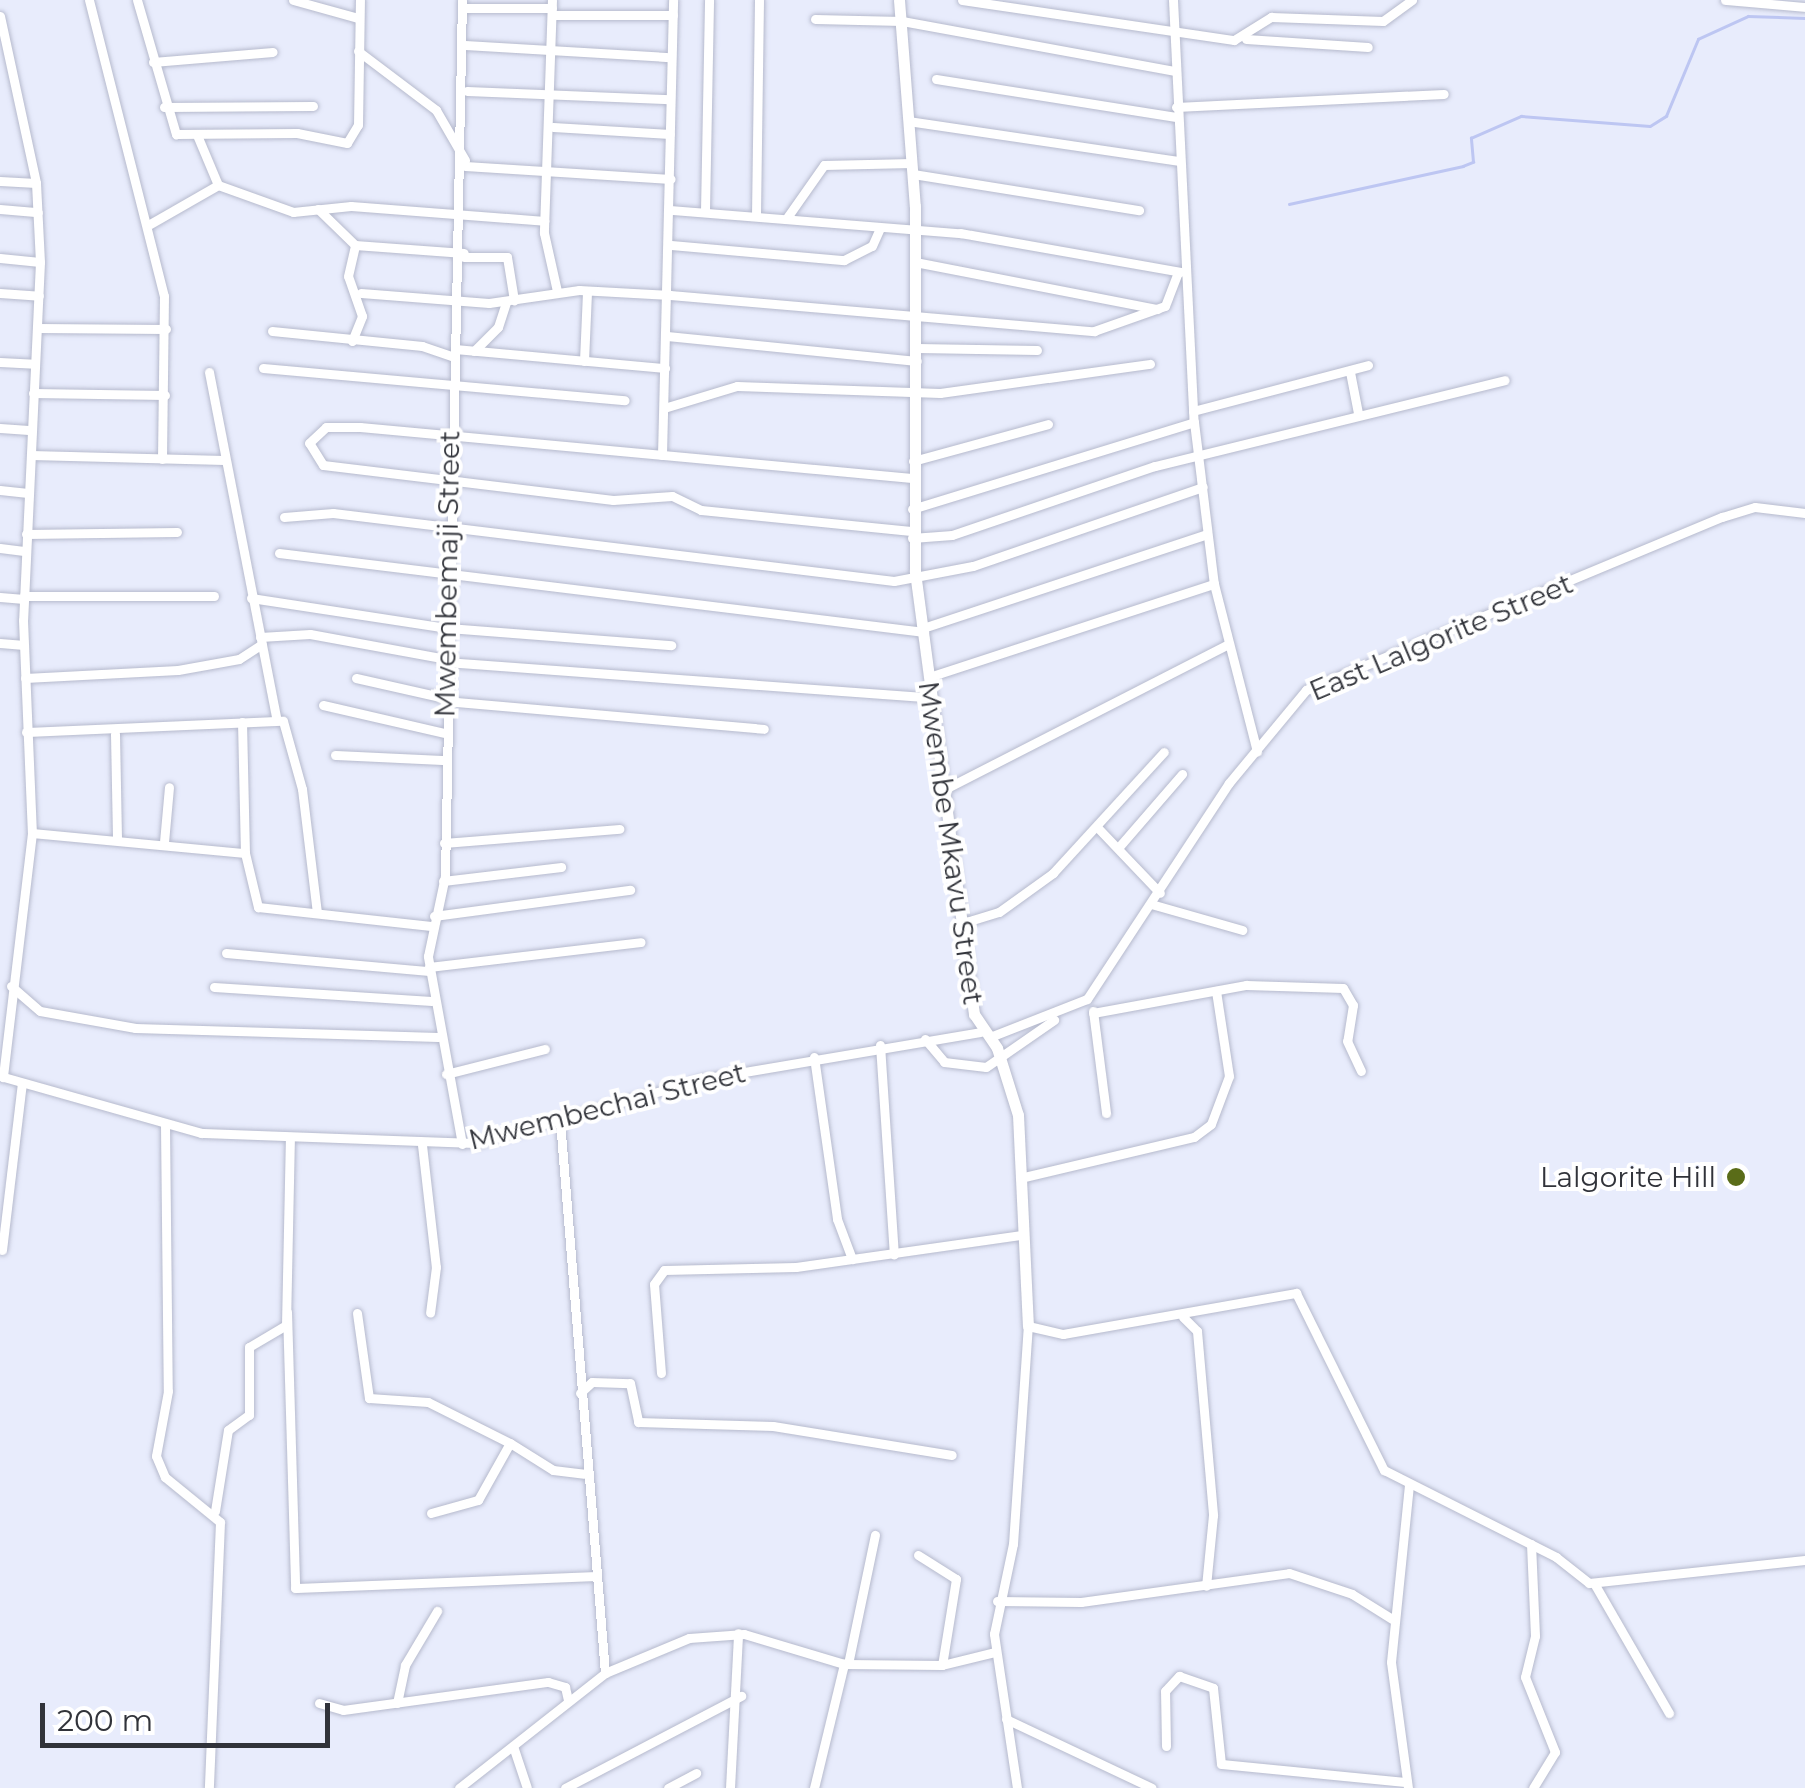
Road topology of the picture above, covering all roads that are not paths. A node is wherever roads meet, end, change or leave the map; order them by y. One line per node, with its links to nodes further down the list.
1 (89, 0): 61 (street)
2 (137, 0): 29 (street)
3 (293, 0): 18 (street)
4 (360, 0): 18 (street)
5 (673, 0): 16 (street)
6 (709, 0): 55 (street)
7 (759, 0): 58 (street)
8 (899, 0): 20 (street, Mwembe Mkavu Street)
9 (962, 0): 21 (street)
10 (1173, 0): 21 (street)
11 (1412, 0): 22 (street)
12 (1725, 0): 14 (street)
13 (463, 4): 15 (street); 23 (street, Mwembemaji Street)
14 (1805, 7)
15 (552, 8): 16 (street); 26 (street)
16 (673, 14): 28 (street)
17 (0, 16): 49 (street)
18 (358, 18): 25 (street)
19 (814, 20): 20 (street)
20 (902, 22): 30 (street); 39 (street, Mwembe Mkavu Street)
21 (1173, 32): 22 (street); 30 (street)
22 (1246, 39): 24 (street)
23 (465, 45): 26 (street); 32 (street, Mwembemaji Street)
24 (1368, 47)
25 (356, 48): 42 (street); 44 (street)
26 (554, 48): 28 (street); 33 (street)
27 (273, 52): 29 (street)
28 (670, 57): 35 (street)
29 (152, 62): 37 (street)
30 (1175, 71): 38 (street)
31 (936, 79): 38 (street)
32 (466, 91): 33 (street); 44 (street, Mwembemaji Street)
33 (555, 91): 35 (street); 40 (street)
34 (1444, 94): 38 (street)
35 (670, 99): 41 (street)
36 (314, 106): 37 (street)
37 (164, 107): 42 (street)
38 (1176, 112): 43 (street)
39 (908, 121): 43 (street); 45 (street, Mwembe Mkavu Street)
40 (552, 128): 41 (street); 46 (street)
41 (670, 134): 47 (street)
42 (197, 136): 50 (street)
43 (1178, 161): 70 (street)
44 (465, 163): 46 (street); 57 (street, Mwembemaji Street)
45 (913, 168): 54 (street); 59 (street); 63 (street, Mwembe Mkavu Street)
46 (549, 173): 47 (street); 60 (street)
47 (671, 179): 53 (street)
48 (0, 180): 49 (street)
49 (36, 183): 56 (street)
50 (218, 185): 52 (street); 61 (street)
51 (0, 209): 56 (street)
52 (318, 210): 57 (street); 65 (street)
53 (672, 210): 55 (street); 64 (street)
54 (1140, 210)
55 (705, 211): 58 (street)
56 (38, 212): 68 (street)
57 (464, 214): 60 (street); 66 (street, Mwembemaji Street)
58 (756, 214): 59 (street)
59 (786, 219): 62 (street)
60 (544, 221): 72 (street)
61 (150, 224): 82 (street)
62 (880, 228): 63 (street); 64 (street)
63 (915, 229): 69 (street, Mwembe Mkavu Street); 70 (street)
64 (671, 244): 75 (street)
65 (355, 245): 66 (street); 74 (street)
66 (464, 256): 77 (street); 78 (street, Mwembemaji Street)
67 (0, 258): 68 (street)
68 (40, 262): 76 (street)
69 (915, 262): 79 (street); 80 (street, Mwembe Mkavu Street)
70 (1181, 272): 79 (street); 107 (street)
71 (587, 291): 72 (street); 75 (street); 90 (street)
72 (556, 292): 77 (street)
73 (0, 293): 76 (street)
74 (361, 293): 78 (street); 85 (street)
75 (670, 294): 80 (street); 84 (street)
76 (38, 296): 81 (street)
77 (510, 301): 78 (street); 87 (street)
78 (462, 302): 88 (street, Mwembemaji Street)
79 (1156, 309): 80 (street)
80 (918, 317): 89 (street, Mwembe Mkavu Street)
81 (37, 328): 82 (street); 92 (street)
82 (166, 329): 103 (street)
83 (272, 331): 85 (street)
84 (667, 336): 89 (street); 96 (street)
85 (352, 341): 88 (street)
86 (1037, 350): 89 (street)
87 (474, 351): 88 (street); 90 (street)
88 (454, 353): 100 (street, Mwembemaji Street)
89 (918, 354): 102 (street, Mwembe Mkavu Street)
90 (584, 361): 96 (street)
91 (0, 362): 92 (street)
92 (34, 364): 101 (street)
93 (1150, 364): 102 (street)
94 (1368, 365): 98 (street)
95 (263, 368): 100 (street)
96 (665, 368): 105 (street)
97 (209, 372): 116 (street)
98 (1350, 372): 106 (street); 107 (street)
99 (1505, 380): 106 (street)
100 (452, 384): 104 (street); 111 (street, Mwembemaji Street)
101 (33, 393): 103 (street); 110 (street)
102 (916, 393): 105 (street); 117 (street, Mwembe Mkavu Street)
103 (164, 395): 115 (street)
104 (625, 400)
105 (664, 408): 112 (street)
106 (1358, 413): 114 (street)
107 (1193, 417): 114 (street); 123 (street)
108 (1048, 424): 117 (street)
109 (0, 428): 110 (street)
110 (32, 430): 113 (street)
111 (450, 434): 112 (street); 119 (street, Mwembemaji Street); 119 (street)
112 (662, 454): 118 (street)
113 (30, 455): 115 (street); 122 (street)
114 (1199, 457): 120 (street); 130 (street)
115 (162, 460): 116 (street)
116 (224, 460): 140 (street)
117 (912, 461): 118 (street, Mwembe Mkavu Street)
118 (912, 478): 123 (street, Mwembe Mkavu Street)
119 (446, 479): 126 (street, Mwembemaji Street); 130 (street)
120 (1203, 488): 129 (street); 135 (street)
121 (0, 490): 122 (street)
122 (28, 494): 128 (street)
123 (912, 509): 130 (street, Mwembe Mkavu Street)
124 (1805, 513): 162 (street, East Lalgorite Street)
125 (284, 517): 126 (street)
126 (448, 527): 134 (street, Mwembemaji Street); 135 (street)
127 (177, 532): 128 (street)
128 (26, 534): 132 (street)
129 (1207, 534): 136 (street); 142 (street)
130 (912, 535): 135 (street, Mwembe Mkavu Street)
131 (0, 548): 132 (street)
132 (26, 551): 139 (street)
133 (279, 553): 134 (street)
134 (447, 574): 141 (street, Mwembemaji Street); 142 (street)
135 (916, 580): 142 (street, Mwembe Mkavu Street)
136 (1214, 584): 147 (street); 149 (street)
137 (214, 596): 139 (street)
138 (0, 598): 139 (street)
139 (24, 598): 145 (street)
140 (251, 598): 141 (street); 143 (street)
141 (448, 628): 146 (street); 148 (street, Mwembemaji Street)
142 (924, 630): 149 (street, Mwembe Mkavu Street)
143 (261, 641): 148 (street); 150 (street); 155 (street)
144 (0, 643): 145 (street)
145 (24, 645): 150 (street)
146 (671, 645)
147 (1226, 645): 162 (street); 167 (street)
148 (446, 661): 152 (street); 153 (street, Mwembemaji Street)
149 (929, 677): 152 (street, Mwembe Mkavu Street)
150 (25, 678): 158 (street)
151 (356, 678): 153 (street)
152 (931, 698): 167 (street, Mwembe Mkavu Street)
153 (445, 700): 157 (street); 159 (street, Mwembemaji Street)
154 (324, 705): 159 (street)
155 (276, 718): 156 (street); 181 (street)
156 (242, 722): 160 (street); 175 (street)
157 (764, 729)
158 (26, 732): 160 (street); 170 (street)
159 (444, 732): 164 (street, Mwembemaji Street)
160 (115, 734): 171 (street)
161 (1164, 752): 168 (street)
162 (1256, 752): 179 (street, East Lalgorite Street)
163 (335, 755): 164 (street)
164 (443, 760): 173 (street, Mwembemaji Street)
165 (1182, 774): 174 (street)
166 (168, 788): 172 (street)
167 (947, 788): 183 (street, Mwembe Mkavu Street)
168 (1097, 827): 174 (street); 183 (street)
169 (619, 828): 173 (street)
170 (32, 832): 171 (street); 188 (street)
171 (118, 839): 172 (street)
172 (164, 842): 175 (street)
173 (444, 842): 177 (street, Mwembemaji Street)
174 (1118, 848): 179 (street)
175 (244, 853): 181 (street)
176 (561, 867): 177 (street)
177 (444, 881): 182 (street, Mwembemaji Street)
178 (630, 890): 182 (street)
179 (1160, 892): 180 (street, East Lalgorite Street)
180 (1151, 904): 184 (street); 191 (street, East Lalgorite Street)
181 (317, 913): 182 (street)
182 (433, 921): 187 (street, Mwembemaji Street)
183 (966, 922): 195 (street, Mwembe Mkavu Street)
184 (1242, 930)
185 (641, 942): 187 (street)
186 (226, 953): 187 (street)
187 (429, 969): 192 (street, Mwembemaji Street)
188 (11, 986): 196 (street); 204 (street)
189 (214, 987): 192 (street)
190 (1216, 991): 193 (street); 202 (street); 212 (street)
191 (1090, 995): 193 (street); 194 (street, East Lalgorite Street)
192 (432, 1001): 196 (street, Mwembemaji Street)
193 (1093, 1013): 206 (street)
194 (1057, 1017): 195 (street, East Lalgorite Street); 201 (street)
195 (985, 1035): 197 (street, Mwembechai Street); 201 (street, Mwembe Mkavu Street)
196 (438, 1037): 203 (street, Mwembemaji Street)
197 (925, 1039): 198 (street, Mwembechai Street); 201 (street)
198 (880, 1045): 200 (street, Mwembechai Street); 215 (street)
199 (545, 1050): 203 (street)
200 (814, 1057): 207 (street, Mwembechai Street); 216 (street)
201 (1004, 1063): 212 (street, Mwembe Mkavu Street)
202 (1361, 1071)
203 (446, 1074): 210 (street, Mwembemaji Street)
204 (2, 1077): 205 (street, Mwembechai Street)
205 (22, 1083): 208 (street, Mwembechai Street); 214 (street)
206 (1106, 1112)
207 (560, 1121): 210 (street, Mwembechai Street); 223 (street)
208 (165, 1125): 209 (street, Mwembechai Street); 228 (street)
209 (290, 1139): 211 (street, Mwembechai Street); 217 (street)
210 (462, 1144): 211 (street, Mwembechai Street)
211 (422, 1145): 219 (street)
212 (1020, 1178): 213 (street, Mwembe Mkavu Street)
213 (1022, 1234): 215 (street); 221 (street, Mwembe Mkavu Street)
214 (2, 1250)
215 (894, 1255): 216 (street)
216 (852, 1259): 222 (street)
217 (287, 1312): 228 (street); 234 (street)
218 (357, 1313): 224 (street)
219 (430, 1313)
220 (1181, 1315): 221 (street); 227 (street); 235 (street)
221 (1028, 1326): 237 (street, Mwembe Mkavu Street)
222 (661, 1373)
223 (579, 1395): 225 (street); 226 (street)
224 (510, 1443): 226 (street); 229 (street)
225 (952, 1455)
226 (584, 1474): 234 (street)
227 (1409, 1484): 231 (street); 239 (street)
228 (215, 1512): 255 (street)
229 (430, 1512)
230 (874, 1535): 242 (street)
231 (1531, 1544): 236 (street); 264 (street)
232 (918, 1555): 243 (street)
233 (1805, 1560): 236 (street)
234 (592, 1576): 244 (street)
235 (1206, 1586): 237 (street); 239 (street)
236 (1595, 1586): 249 (street)
237 (997, 1601): 241 (street, Mwembe Mkavu Street)
238 (438, 1611): 248 (street)
239 (1392, 1620): 254 (street)
240 (738, 1634): 242 (street); 244 (street); 245 (street)
241 (995, 1652): 243 (street); 250 (street, Mwembe Mkavu Street)
242 (846, 1664): 243 (street); 261 (street)
243 (942, 1665)
244 (605, 1673): 246 (street)
245 (741, 1696): 258 (street); 260 (street)
246 (568, 1700): 248 (street); 251 (street)
247 (319, 1702): 248 (street)
248 (397, 1703)
249 (1669, 1713)
250 (1006, 1719): 262 (street, Mwembe Mkavu Street); 263 (street)
251 (514, 1746): 256 (street); 257 (street)
252 (1166, 1746): 254 (street)
253 (696, 1773): 259 (street)
254 (1406, 1785)
255 (209, 1788)
256 (459, 1788)
257 (527, 1788)
258 (565, 1788)
259 (668, 1788)
260 (730, 1788)
261 (814, 1788)
262 (1017, 1788)
263 (1152, 1788)
264 (1533, 1788)

